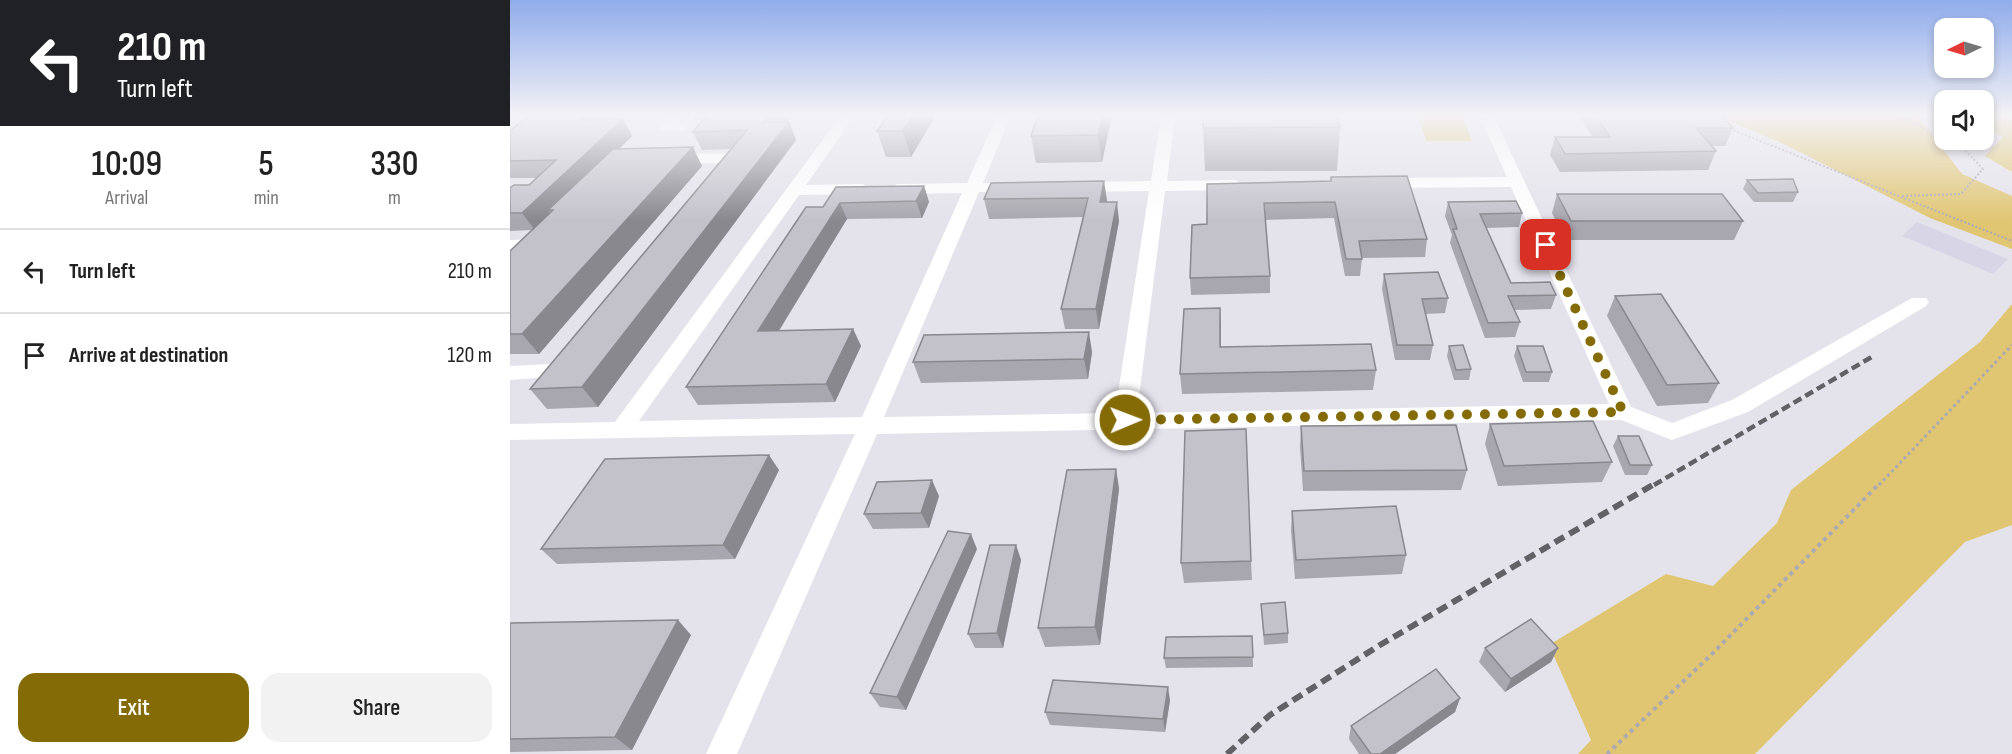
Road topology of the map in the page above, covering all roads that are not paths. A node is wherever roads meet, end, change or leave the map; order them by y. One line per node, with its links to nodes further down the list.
1 (823, 150): 14 (street)
2 (989, 150): 13 (street)
3 (1163, 150): 10 (street)
4 (1502, 150): 6 (street)
5 (654, 160): 7 (street)
6 (1517, 182): 9 (street); 20 (street)
7 (714, 184)
8 (1255, 184): 10 (street)
9 (1362, 184)
10 (1159, 185): 12 (street); 21 (street)
11 (1030, 187): 13 (street)
12 (1066, 187)
13 (972, 188): 14 (street); 22 (street)
14 (794, 190): 23 (street)
15 (537, 240): 16 (street)
16 (514, 252)
17 (1919, 302): 20 (street)
18 (579, 344): 19 (street)
19 (510, 372)
20 (1623, 412): 21 (street)
21 (1125, 420): 22 (street)
22 (870, 424): 23 (street); 25 (street)
23 (620, 431): 24 (street)
24 (510, 432)
25 (721, 754)

